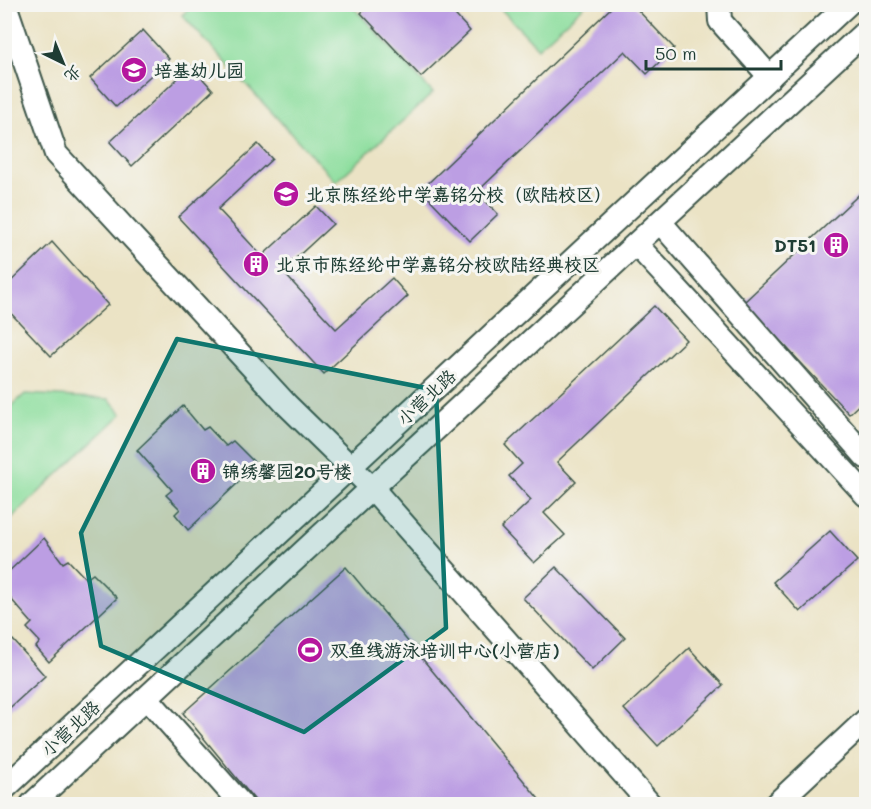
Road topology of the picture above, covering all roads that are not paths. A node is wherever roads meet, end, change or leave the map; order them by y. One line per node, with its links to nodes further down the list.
1 (5, 4): 9 (street)
2 (719, 4): 5 (street)
3 (848, 4): 5 (street, 小营北路)
4 (867, 31): 6 (street, 小营北路)
5 (771, 77): 9 (street, 小营北路)
6 (660, 222): 7 (street, 小营北路); 8 (street)
7 (636, 244): 10 (street, 小营北路); 11 (street)
8 (867, 457)
9 (351, 467): 10 (street); 14 (street, 小营北路)
10 (372, 488): 12 (street, 小营北路); 17 (street)
11 (867, 495)
12 (147, 698): 15 (street, 小营北路); 16 (street)
13 (867, 720): 18 (street)
14 (4, 789)
15 (32, 804)
16 (241, 804)
17 (650, 804)
18 (776, 804)

